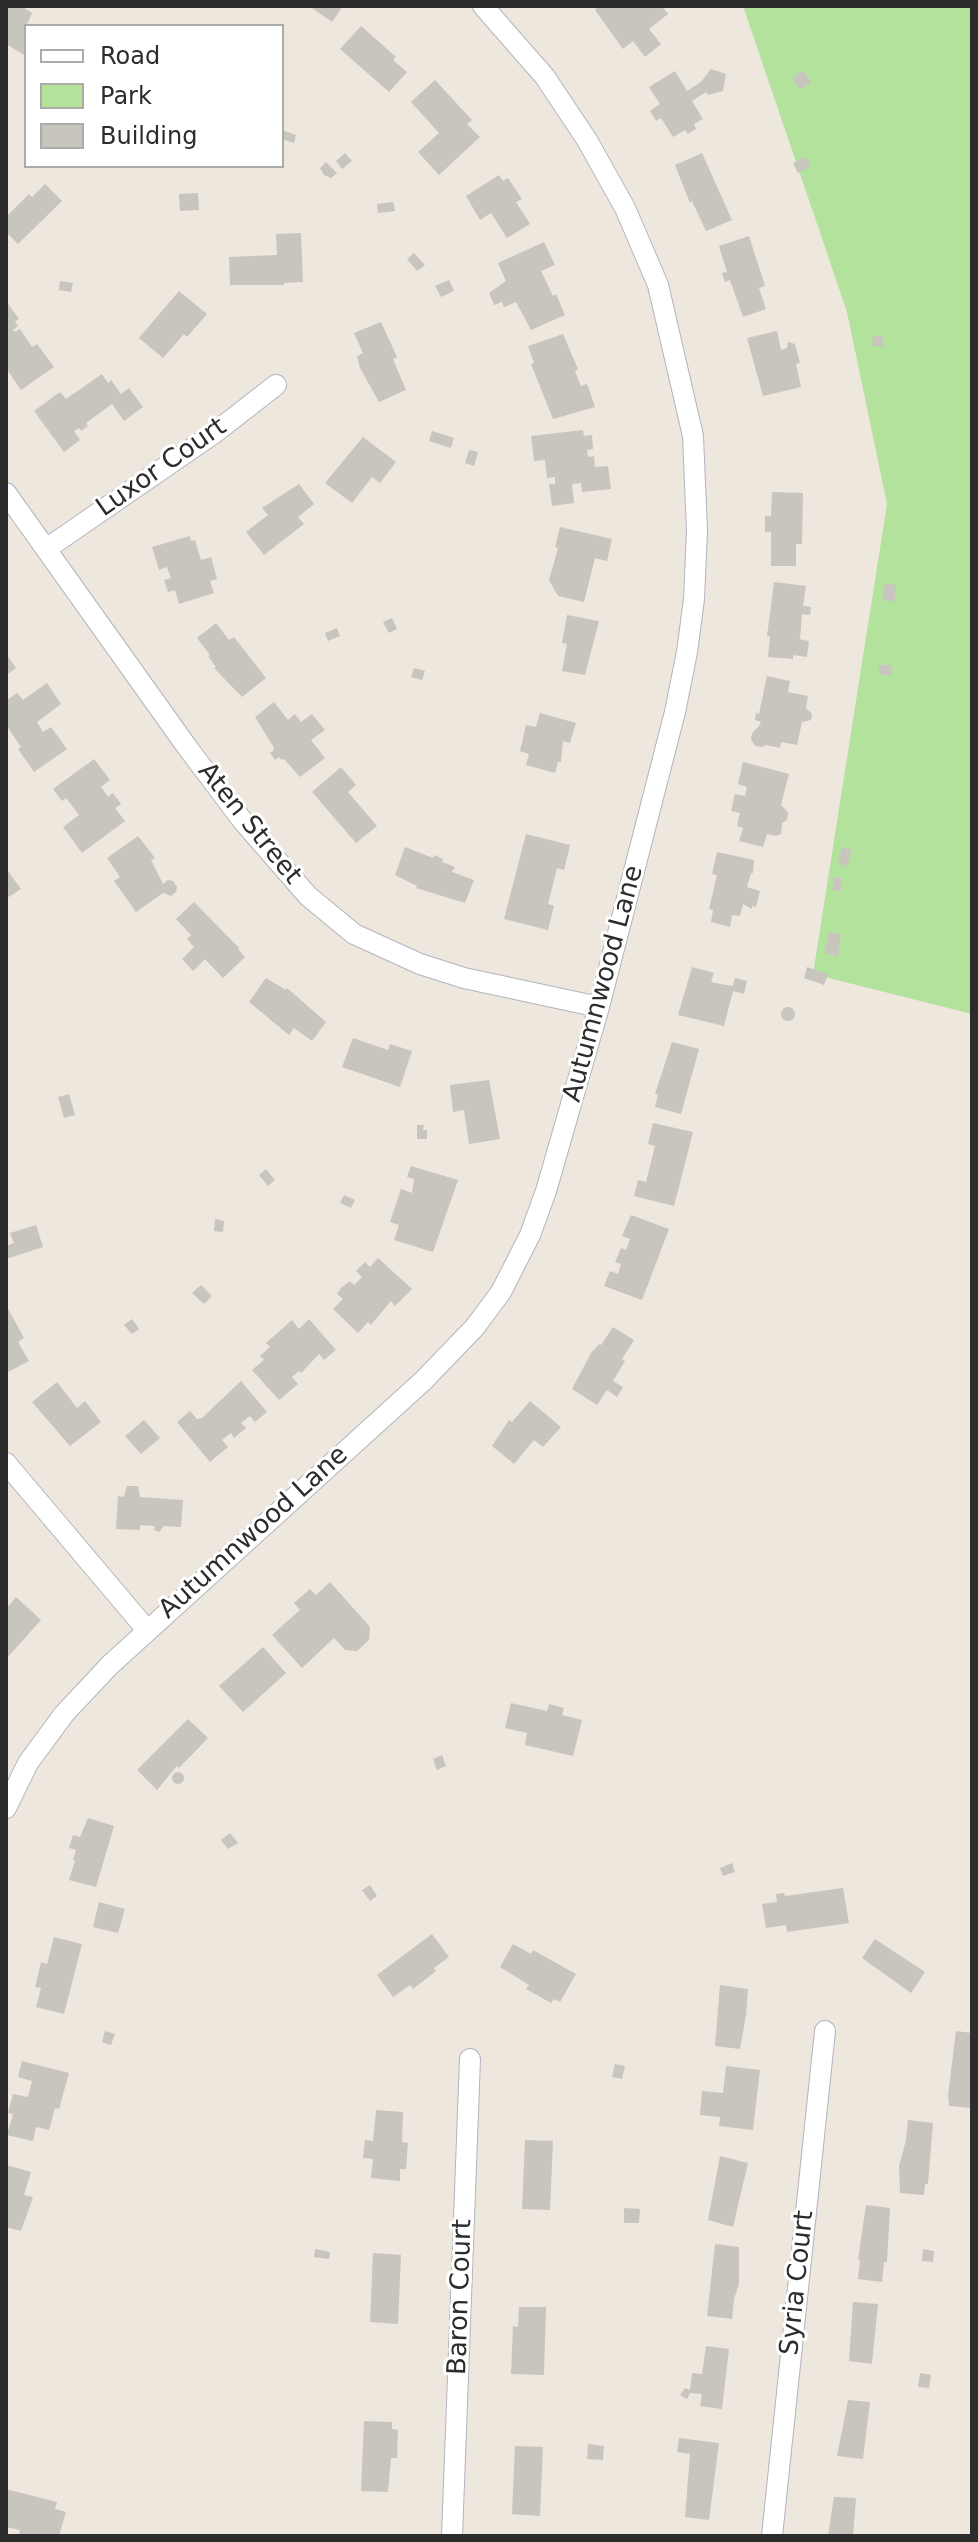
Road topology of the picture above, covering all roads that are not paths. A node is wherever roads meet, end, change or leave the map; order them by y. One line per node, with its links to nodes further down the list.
1 (483, 6): 5 (street, Autumnwood Lane)
2 (276, 385): 4 (street, Luxor Court)
3 (6, 493): 4 (street, Aten Street)
4 (46, 549): 5 (street, Aten Street)
5 (599, 1007): 7 (street, Autumnwood Lane)
6 (6, 1463): 7 (street)
7 (147, 1630): 8 (street, Autumnwood Lane)
8 (6, 1808)
9 (825, 2031): 12 (street, Syria Court)
10 (470, 2059): 11 (street, Baron Court)
11 (452, 2536)
12 (772, 2536)

